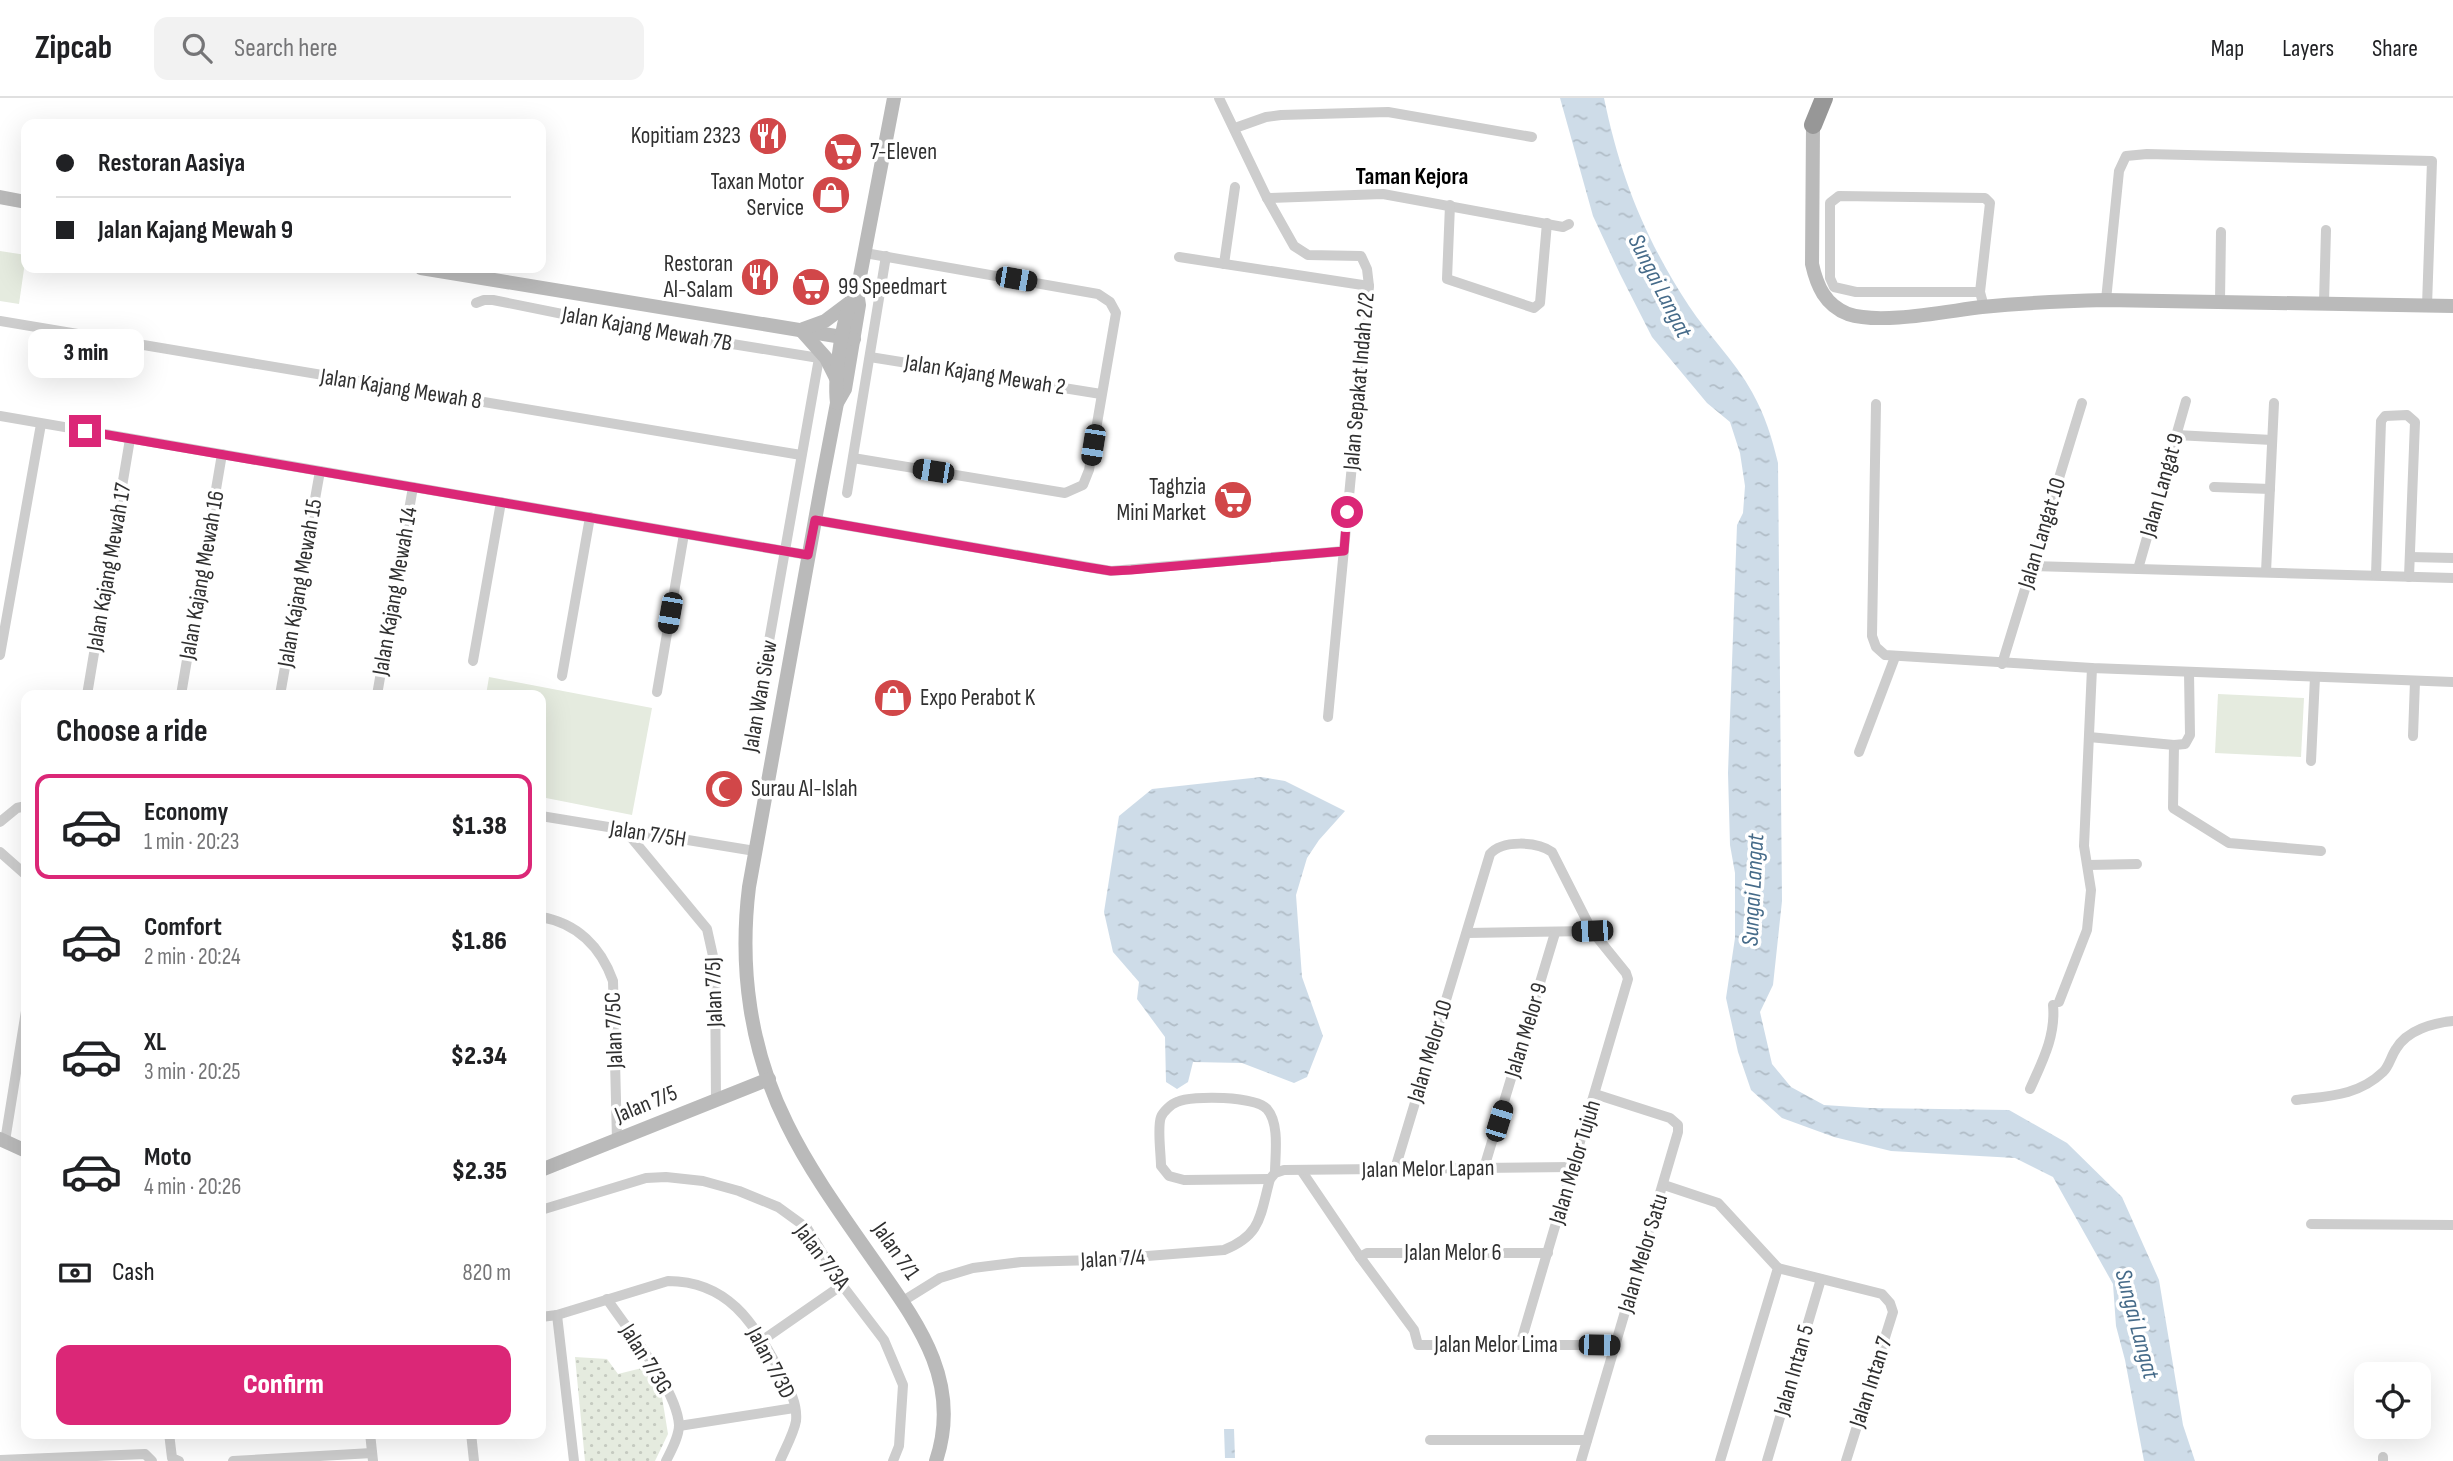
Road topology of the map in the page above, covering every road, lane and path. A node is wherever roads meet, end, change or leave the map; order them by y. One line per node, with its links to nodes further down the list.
1 (894, 98): 17 (street, Jalan Wan Siew)
2 (1220, 98): 6 (street)
3 (1808, 98): 5 (highway)
4 (1824, 98): 5 (highway)
5 (1813, 125): 31 (street)
6 (1235, 128): 7 (street); 10 (street)
7 (1532, 137)
8 (1236, 187): 20 (street)
9 (0, 197): 11 (street)
10 (1267, 198): 12 (street); 22 (street, Jalan Sepakat Indah 2/2)
11 (21, 201)
12 (1450, 205): 13 (street); 13 (street)
13 (1547, 223): 14 (street)
14 (1569, 224)
15 (2326, 230): 28 (street)
16 (2221, 232): 26 (street)
17 (865, 253): 18 (street); 24 (street, Jalan Wan Siew)
18 (886, 256): 35 (street); 37 (street)
19 (1179, 257): 20 (street)
20 (1224, 264): 22 (street)
21 (452, 273): 33 (street)
22 (1368, 286): 61 (street, Jalan Sepakat Indah 2/2)
23 (1980, 292): 23 (street); 31 (street)
24 (853, 298): 33 (street); 34 (street, Jalan Wan Siew)
25 (2106, 300): 26 (street); 29 (street); 31 (street)
26 (2220, 301): 28 (street)
27 (477, 303): 49 (street, Jalan Kajang Mewah 7B)
28 (2324, 303): 29 (street)
29 (2427, 306): 30 (street)
30 (2453, 306)
31 (1984, 307)
32 (0, 321): 49 (street, Jalan Kajang Mewah 8)
33 (801, 330): 34 (street); 36 (street)
34 (848, 338): 36 (street, Jalan Wan Siew); 40 (street, Jalan Wan Siew)
35 (870, 357): 37 (street, Jalan Kajang Mewah 2); 50 (street)
36 (836, 378): 40 (street, Jalan Wan Siew)
37 (1101, 394): 50 (street)
38 (2186, 401): 45 (street, Jalan Langat 9)
39 (2274, 402): 47 (street)
40 (837, 403): 58 (street, Jalan Wan Siew)
41 (2082, 403): 65 (street, Jalan Langat 10)
42 (1876, 404): 72 (street)
43 (0, 416): 44 (street)
44 (41, 424): 46 (street); 71 (street)
45 (2176, 435): 47 (street); 66 (street, Jalan Langat 9)
46 (131, 439): 48 (street); 81 (street, Jalan Kajang Mewah 17)
47 (2272, 440): 54 (street)
48 (222, 454): 51 (street); 82 (street, Jalan Kajang Mewah 16)
49 (801, 455): 60 (street)
50 (853, 458): 55 (street)
51 (320, 471): 52 (street); 83 (street, Jalan Kajang Mewah 15)
52 (413, 487): 56 (street); 84 (street, Jalan Kajang Mewah 14)
53 (2214, 487): 54 (street)
54 (2270, 489): 67 (street)
55 (847, 493)
56 (500, 502): 57 (street); 73 (street)
57 (590, 517): 59 (street); 77 (street)
58 (815, 520): 61 (street); 62 (street, Jalan Wan Siew)
59 (684, 534): 60 (street); 85 (street)
60 (784, 551): 62 (street); 86 (street)
61 (1344, 551): 87 (street, Jalan Sepakat Indah 2/2)
62 (808, 555): 97 (street, Jalan Wan Siew)
63 (2410, 556): 64 (street); 68 (street); 69 (street)
64 (2453, 558)
65 (2032, 566): 66 (street); 74 (street, Jalan Langat 10)
66 (2138, 569): 67 (street)
67 (2266, 572): 68 (street)
68 (2376, 575): 69 (street)
69 (2409, 576): 70 (street)
70 (2453, 578)
71 (0, 655)
72 (1895, 657): 74 (street); 91 (street)
73 (474, 661)
74 (2002, 664): 75 (street)
75 (2092, 668): 76 (street); 89 (street)
76 (2189, 672): 78 (street); 90 (street)
77 (562, 676)
78 (2315, 677): 79 (street); 92 (street)
79 (2415, 681): 80 (street); 88 (street)
80 (2453, 682)
81 (88, 690)
82 (182, 690)
83 (281, 690)
84 (378, 690)
85 (657, 692)
86 (757, 709)
87 (1328, 717)
88 (2413, 736)
89 (2089, 737): 90 (street); 101 (street)
90 (2174, 745): 98 (street)
91 (1859, 752)
92 (2311, 761)
93 (21, 807): 95 (street)
94 (546, 817): 96 (street, Jalan 7/5H)
95 (0, 822)
96 (625, 830): 97 (street, Jalan 7/5H); 113 (street, Jalan 7/5J)
97 (755, 851): 109 (street, Jalan Wan Siew)
98 (2321, 851)
99 (0, 852): 102 (street)
100 (2137, 864): 101 (street)
101 (2088, 865): 110 (street)
102 (21, 871)
103 (546, 918): 115 (street, Jalan 7/5C)
104 (1592, 931): 105 (street, Jalan Melor 10); 106 (street); 111 (street, Jalan Melor Tujuh)
105 (1467, 933): 106 (street); 120 (street, Jalan Melor 10)
106 (1555, 933): 119 (street, Jalan Melor 9)
107 (2453, 1021): 112 (street)
108 (21, 1039): 114 (street)
109 (769, 1079): 113 (street, Jalan 7/5); 133 (street, Jalan 7/1)
110 (2030, 1089)
111 (1595, 1094): 117 (street, Jalan Melor Tujuh); 123 (street, Jalan Melor Satu)
112 (2296, 1100)
113 (716, 1101): 115 (street, Jalan 7/5)
114 (3, 1140): 116 (street)
115 (617, 1140): 118 (street, Jalan 7/5)
116 (21, 1149)
117 (1573, 1167): 119 (street, Jalan Melor Lapan); 127 (street, Jalan Melor Tujuh)
118 (546, 1168)
119 (1485, 1168): 120 (street, Jalan Melor Lapan)
120 (1395, 1169): 121 (street, Jalan Melor Lapan)
121 (1301, 1170): 122 (street, Jalan Melor Lapan); 128 (street)
122 (1276, 1174): 122 (street, Jalan Melor Lapan); 133 (street, Jalan 7/4)
123 (1664, 1185): 129 (street); 138 (street, Jalan Melor Satu)
124 (546, 1208): 131 (street, Jalan 7/3A)
125 (2311, 1224): 126 (street)
126 (2453, 1225)
127 (1548, 1253): 128 (street, Jalan Melor 6); 137 (street, Jalan Melor Tujuh)
128 (1360, 1257): 137 (street, Jalan Melor Lima)
129 (1778, 1268): 130 (street); 158 (street)
130 (1821, 1279): 159 (street, Jalan Intan 5); 160 (street, Jalan Intan 7)
131 (842, 1285): 136 (street); 155 (street, Jalan 7/3A)
132 (607, 1299): 134 (street, Jalan 7/3D); 136 (street, Jalan 7/3D); 140 (street, Jalan 7/3G)
133 (902, 1301): 156 (street, Jalan 7/1)
134 (557, 1315): 135 (street, Jalan 7/3D); 152 (street)
135 (546, 1316)
136 (763, 1340): 139 (street, Jalan 7/3D)
137 (1520, 1345): 138 (street, Jalan Melor Lima)
138 (1616, 1345): 145 (street, Jalan Melor Satu)
139 (794, 1408): 140 (street); 154 (street, Jalan 7/3D)
140 (679, 1426): 153 (street)
141 (170, 1439): 149 (street)
142 (371, 1439): 146 (street)
143 (472, 1439): 151 (street)
144 (1430, 1440): 145 (street)
145 (1587, 1440): 157 (street, Jalan Melor Satu)
146 (373, 1457): 150 (street)
147 (0, 1460): 148 (street)
148 (152, 1461)
149 (179, 1461)
150 (233, 1461)
151 (474, 1461)
152 (574, 1461)
153 (666, 1461)
154 (780, 1461)
155 (892, 1461)
156 (936, 1461)
157 (1581, 1461)
158 (1720, 1461)
159 (1767, 1461)
160 (1846, 1461)

